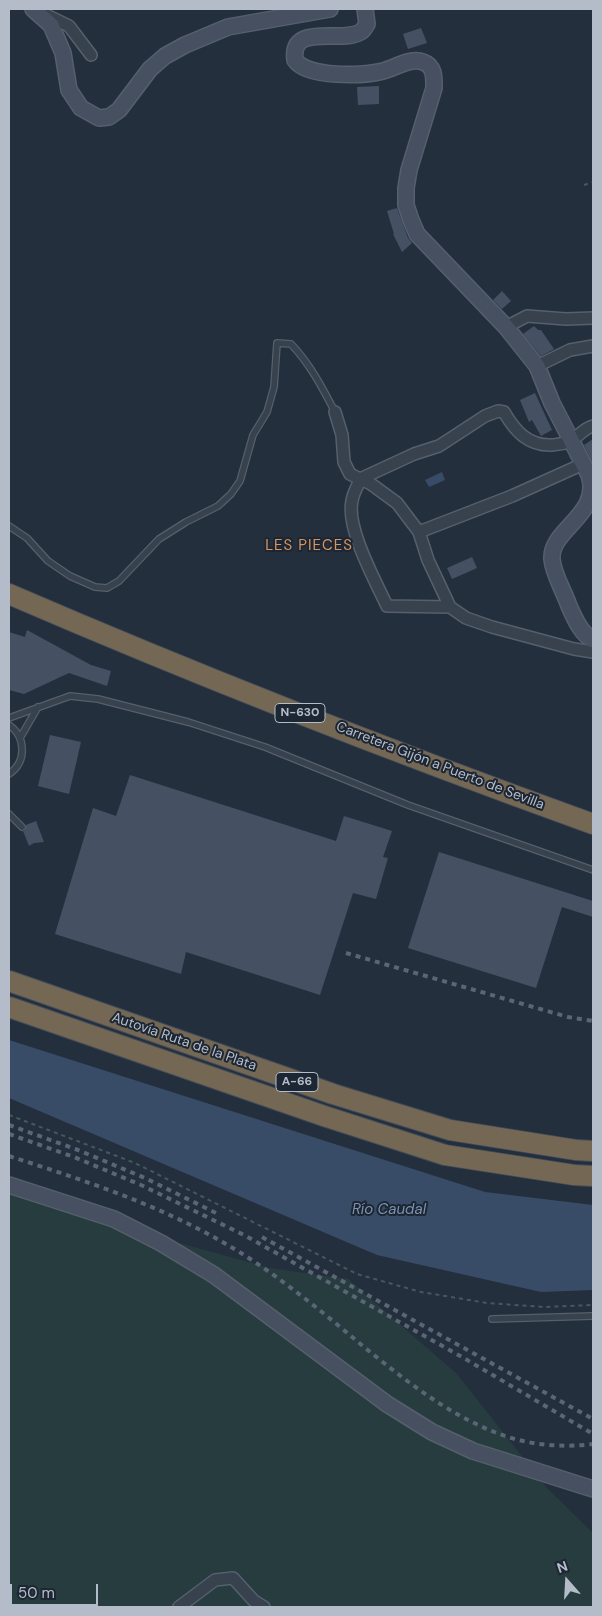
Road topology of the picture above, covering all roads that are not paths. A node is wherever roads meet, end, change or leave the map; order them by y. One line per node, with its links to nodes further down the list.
1 (33, 9): 2 (street); 4 (street)
2 (330, 9)
3 (365, 9): 6 (street)
4 (91, 54)
5 (593, 318): 6 (street)
6 (506, 327): 8 (street)
7 (593, 346): 8 (street)
8 (537, 366): 11 (street)
9 (335, 412): 13 (street); 14 (lane)
10 (593, 426): 11 (street)
11 (571, 441): 12 (street); 13 (street)
12 (583, 464): 15 (street); 18 (street)
13 (360, 479): 15 (street); 17 (street)
14 (9, 526)
15 (419, 532): 17 (street)
16 (9, 594): 26 (highway, Carretera Gijón a Puerto de Sevilla / N-630)
17 (450, 607): 19 (street)
18 (593, 640)
19 (593, 652)
20 (38, 707): 21 (lane); 23 (lane); 28 (lane)
21 (9, 718)
22 (9, 725): 23 (lane)
23 (20, 738): 24 (lane)
24 (9, 774)
25 (9, 814): 27 (lane)
26 (593, 824)
27 (22, 827)
28 (593, 870)
29 (9, 981): 31 (highway, Autovía Ruta de la Plata / A-66)
30 (9, 1007): 32 (highway, Autovía Ruta de la Plata / A-66)
31 (587, 1150)
32 (593, 1176)
33 (9, 1185): 36 (street)
34 (593, 1316): 35 (lane)
35 (492, 1319)
36 (593, 1489)
37 (179, 1607): 38 (street)
38 (264, 1607)

